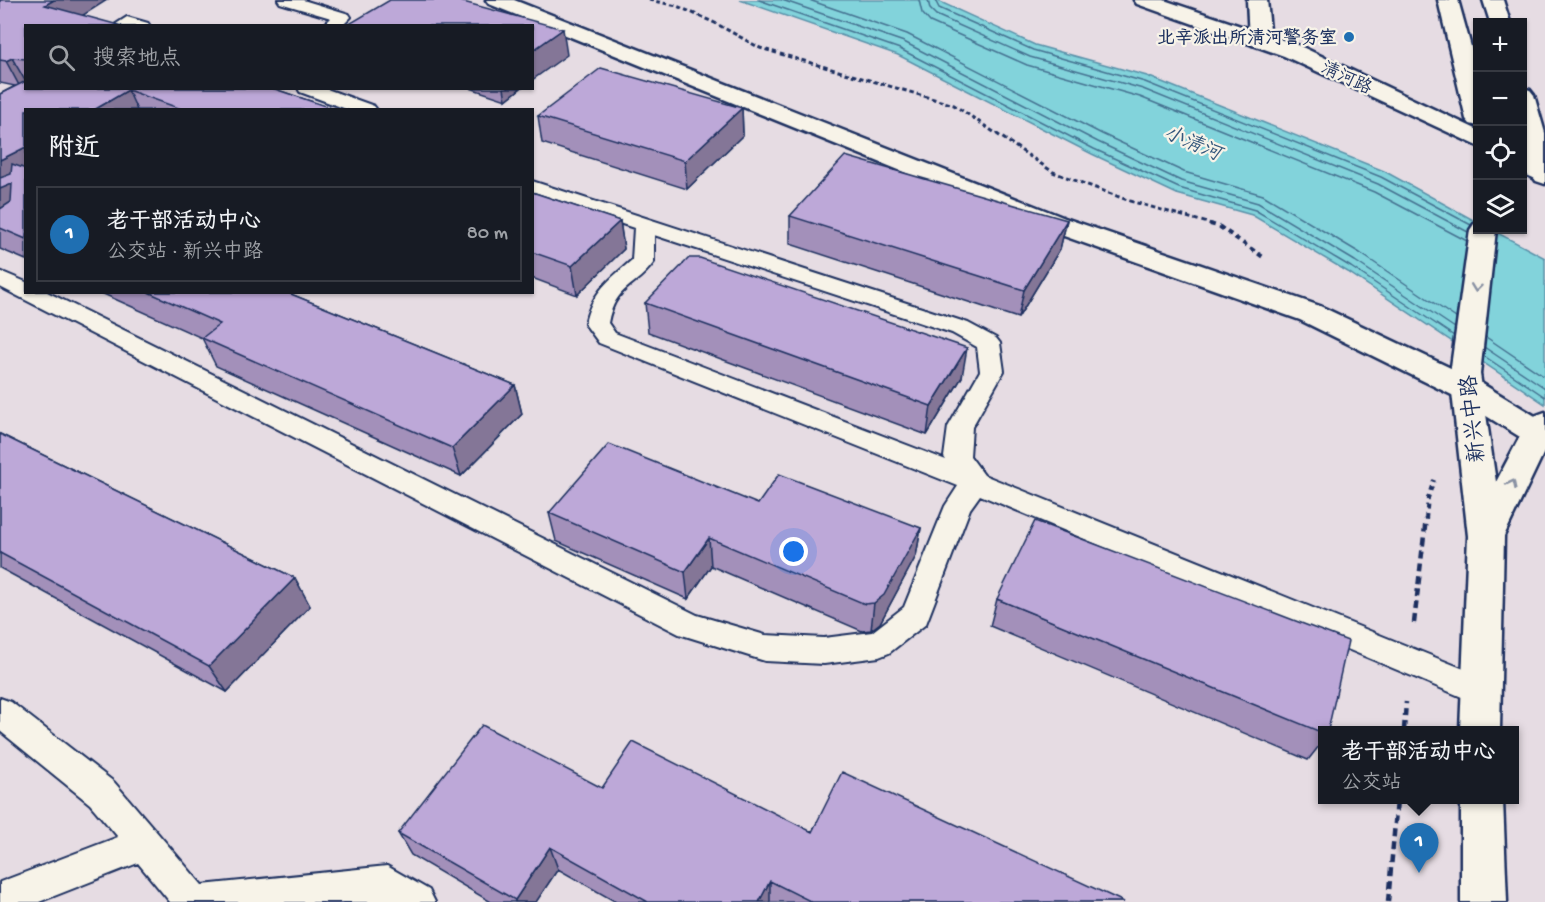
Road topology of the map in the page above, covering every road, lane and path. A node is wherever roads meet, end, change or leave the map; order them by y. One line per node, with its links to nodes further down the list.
1 (286, 0): 9 (lane)
2 (496, 0): 25 (street)
3 (649, 0): 21 (path)
4 (1144, 0): 10 (street, 清河路)
5 (1257, 0): 10 (street)
6 (1448, 0): 12 (street)
7 (1493, 0): 8 (street)
8 (1499, 18)
9 (334, 24)
10 (1260, 39): 15 (street, 清河路)
11 (312, 90): 13 (lane)
12 (1473, 99)
13 (362, 108)
14 (1527, 113): 17 (street)
15 (1473, 138)
16 (1527, 166): 17 (street)
17 (1545, 176)
18 (534, 189): 19 (lane)
19 (644, 225): 28 (lane); 28 (lane)
20 (1483, 234): 25 (street, 新兴中路, one-way to 25)
21 (1266, 258)
22 (0, 279): 23 (lane)
23 (24, 291)
24 (31, 294): 28 (lane)
25 (1465, 381): 26 (street); 29 (street, 新兴中路)
26 (1542, 431): 29 (street, 新兴中路, one-way to 26)
27 (1435, 476): 30 (path)
28 (975, 483): 30 (lane)
29 (1486, 536): 31 (street, 新兴中路)
30 (1410, 661): 31 (lane); 33 (path)
31 (1480, 690): 34 (street, 新兴中路)
32 (0, 712): 37 (lane)
33 (1404, 726)
34 (1480, 726)
35 (1397, 804): 42 (path)
36 (1482, 804): 43 (street)
37 (144, 844): 38 (lane); 39 (lane)
38 (0, 900)
39 (193, 902)
40 (203, 902): 41 (lane)
41 (417, 902)
42 (1388, 902)
43 (1484, 902)

